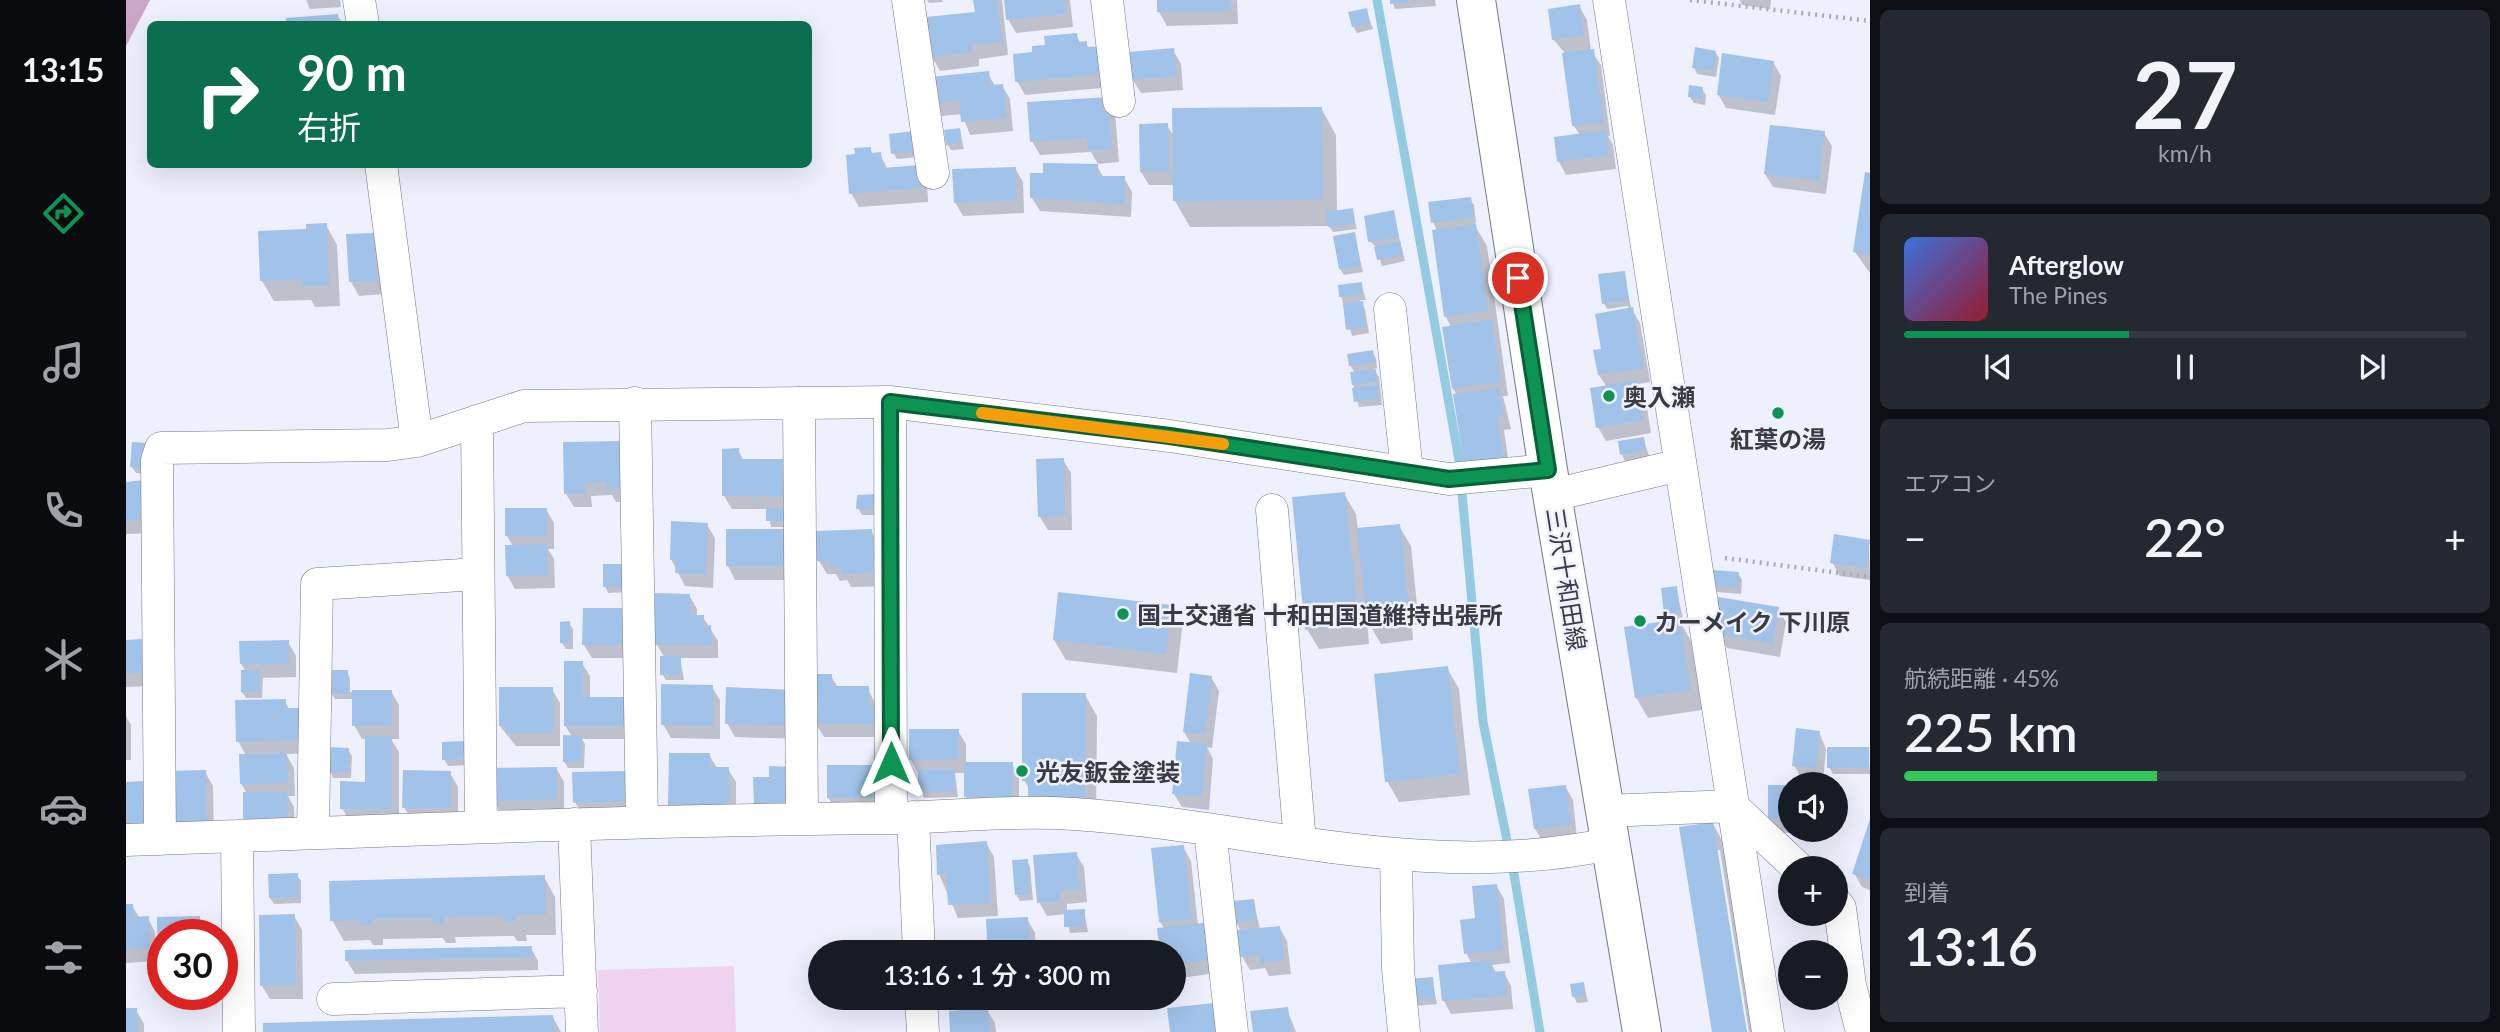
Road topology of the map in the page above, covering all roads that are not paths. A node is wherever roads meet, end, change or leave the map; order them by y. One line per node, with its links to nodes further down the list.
1 (359, 0): 6 (street)
2 (908, 0): 9 (street)
3 (1107, 0): 7 (street)
4 (1609, 0): 16 (street)
5 (1482, 1): 18 (main road, 三沢十和田線)
6 (362, 21)
7 (1119, 101)
8 (382, 168): 15 (street)
9 (933, 173)
10 (1390, 309): 17 (street)
11 (890, 402): 13 (street); 17 (street); 23 (street)
12 (635, 403): 13 (street); 14 (street); 24 (street)
13 (799, 403): 22 (street)
14 (477, 421): 15 (street); 20 (street)
15 (417, 441): 31 (street)
16 (1680, 465): 18 (street); 21 (street)
17 (1407, 472): 18 (street)
18 (1550, 482): 27 (main road, 三沢十和田線)
19 (1272, 510): 33 (street)
20 (478, 574): 26 (street); 29 (street)
21 (1732, 806): 27 (street); 35 (street); 49 (street)
22 (802, 818): 23 (street); 24 (street)
23 (902, 818): 28 (street); 39 (street)
24 (642, 822): 25 (street)
25 (574, 824): 26 (street); 40 (street)
26 (481, 827): 29 (street)
27 (1607, 827): 34 (street); 48 (main road, 三沢十和田線)
28 (1210, 830): 33 (street); 46 (street)
29 (313, 833): 30 (street)
30 (237, 836): 31 (street); 43 (street)
31 (160, 839): 32 (street)
32 (126, 840)
33 (1300, 842): 34 (street)
34 (1396, 855): 47 (street)
35 (1785, 856)
36 (1848, 909): 37 (street)
37 (1870, 918)
38 (1841, 926): 50 (street)
39 (917, 940)
40 (581, 991): 41 (street); 44 (street)
41 (333, 999)
42 (922, 1010): 45 (street)
43 (239, 1032)
44 (582, 1032)
45 (923, 1032)
46 (1232, 1032)
47 (1404, 1032)
48 (1642, 1032)
49 (1768, 1032)
50 (1862, 1032)

